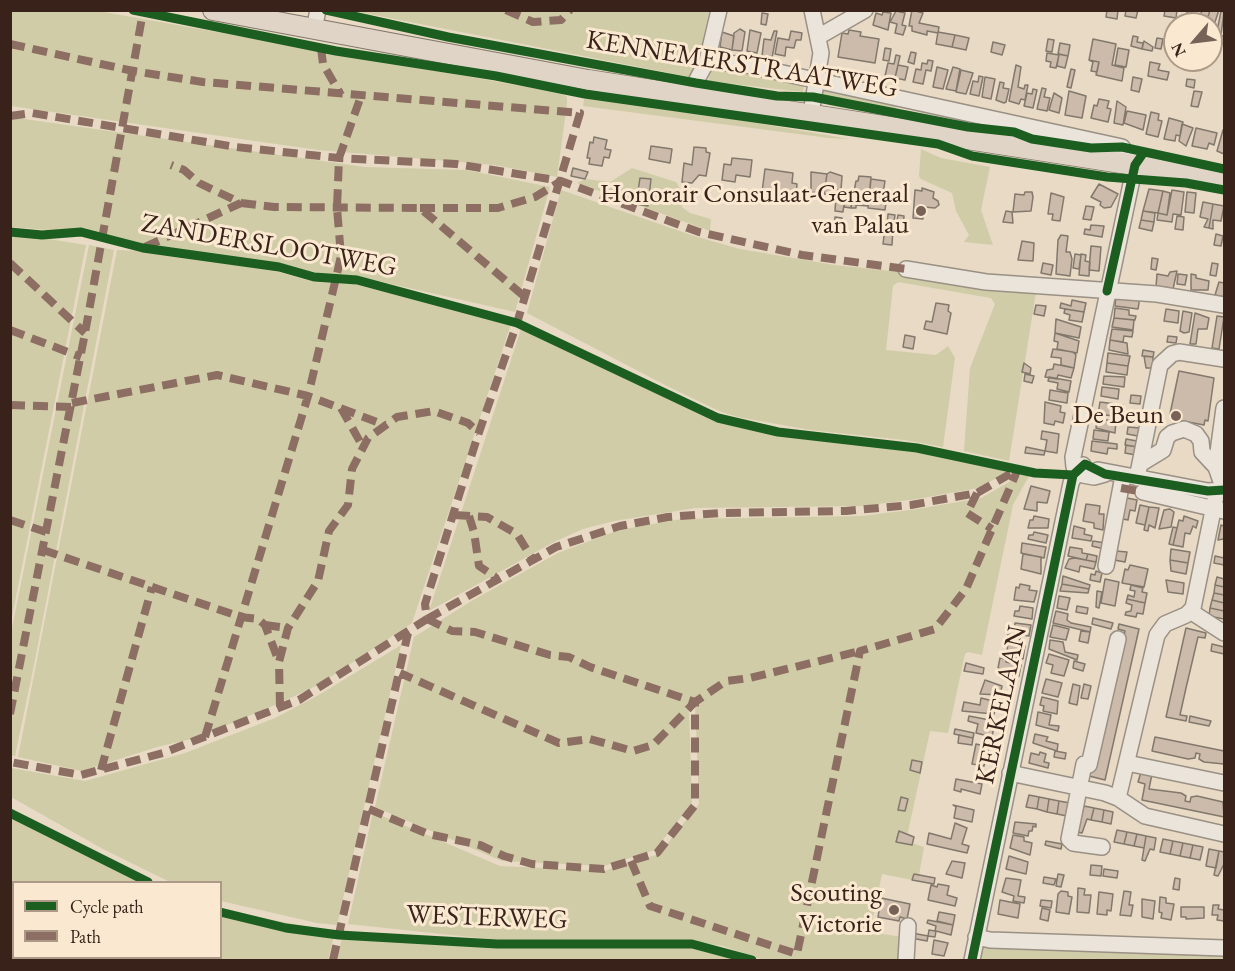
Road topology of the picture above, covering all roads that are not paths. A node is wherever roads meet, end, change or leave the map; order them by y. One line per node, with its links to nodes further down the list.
1 (213, 10): 5 (main road, KENNEMERSTRAATWEG)
2 (719, 10): 7 (street)
3 (812, 10): 6 (street)
4 (864, 10): 6 (street)
5 (316, 20): 9 (main road, KENNEMERSTRAATWEG)
6 (818, 37): 8 (street)
7 (708, 61): 8 (street, KENNEMERSTRAATWEG); 9 (street)
8 (816, 80): 10 (street); 11 (street, KENNEMERSTRAATWEG)
9 (688, 96): 10 (main road, KENNEMERSTRAATWEG)
10 (811, 113): 11 (main road, KENNEMERSTRAATWEG)
11 (1135, 165): 12 (main road, KENNEMERSTRAATWEG); 14 (street, KERKELAAN)
12 (1224, 179)
13 (906, 269): 14 (street)
14 (1107, 291): 15 (street); 18 (street, KERKELAAN)
15 (1224, 305)
16 (1224, 359): 20 (street)
17 (1224, 408): 19 (street)
18 (1081, 467): 20 (street); 28 (street, KERKELAAN)
19 (1216, 467): 20 (street); 21 (street)
20 (1136, 477): 21 (street); 22 (street); 23 (street)
21 (1222, 490): 22 (street)
22 (1219, 509): 24 (street)
23 (1106, 566)
24 (1190, 611): 25 (street); 27 (street)
25 (1224, 633)
26 (1118, 639): 30 (street)
27 (1127, 763): 29 (street); 31 (street)
28 (1010, 773): 30 (street); 35 (street, KERKELAAN)
29 (1224, 783)
30 (1080, 787): 31 (street); 33 (street)
31 (1118, 798): 32 (street)
32 (1224, 834)
33 (1102, 847)
34 (908, 926): 37 (street)
35 (976, 937): 36 (street); 38 (street, KERKELAAN)
36 (1224, 948)
37 (906, 960)
38 (972, 960)

